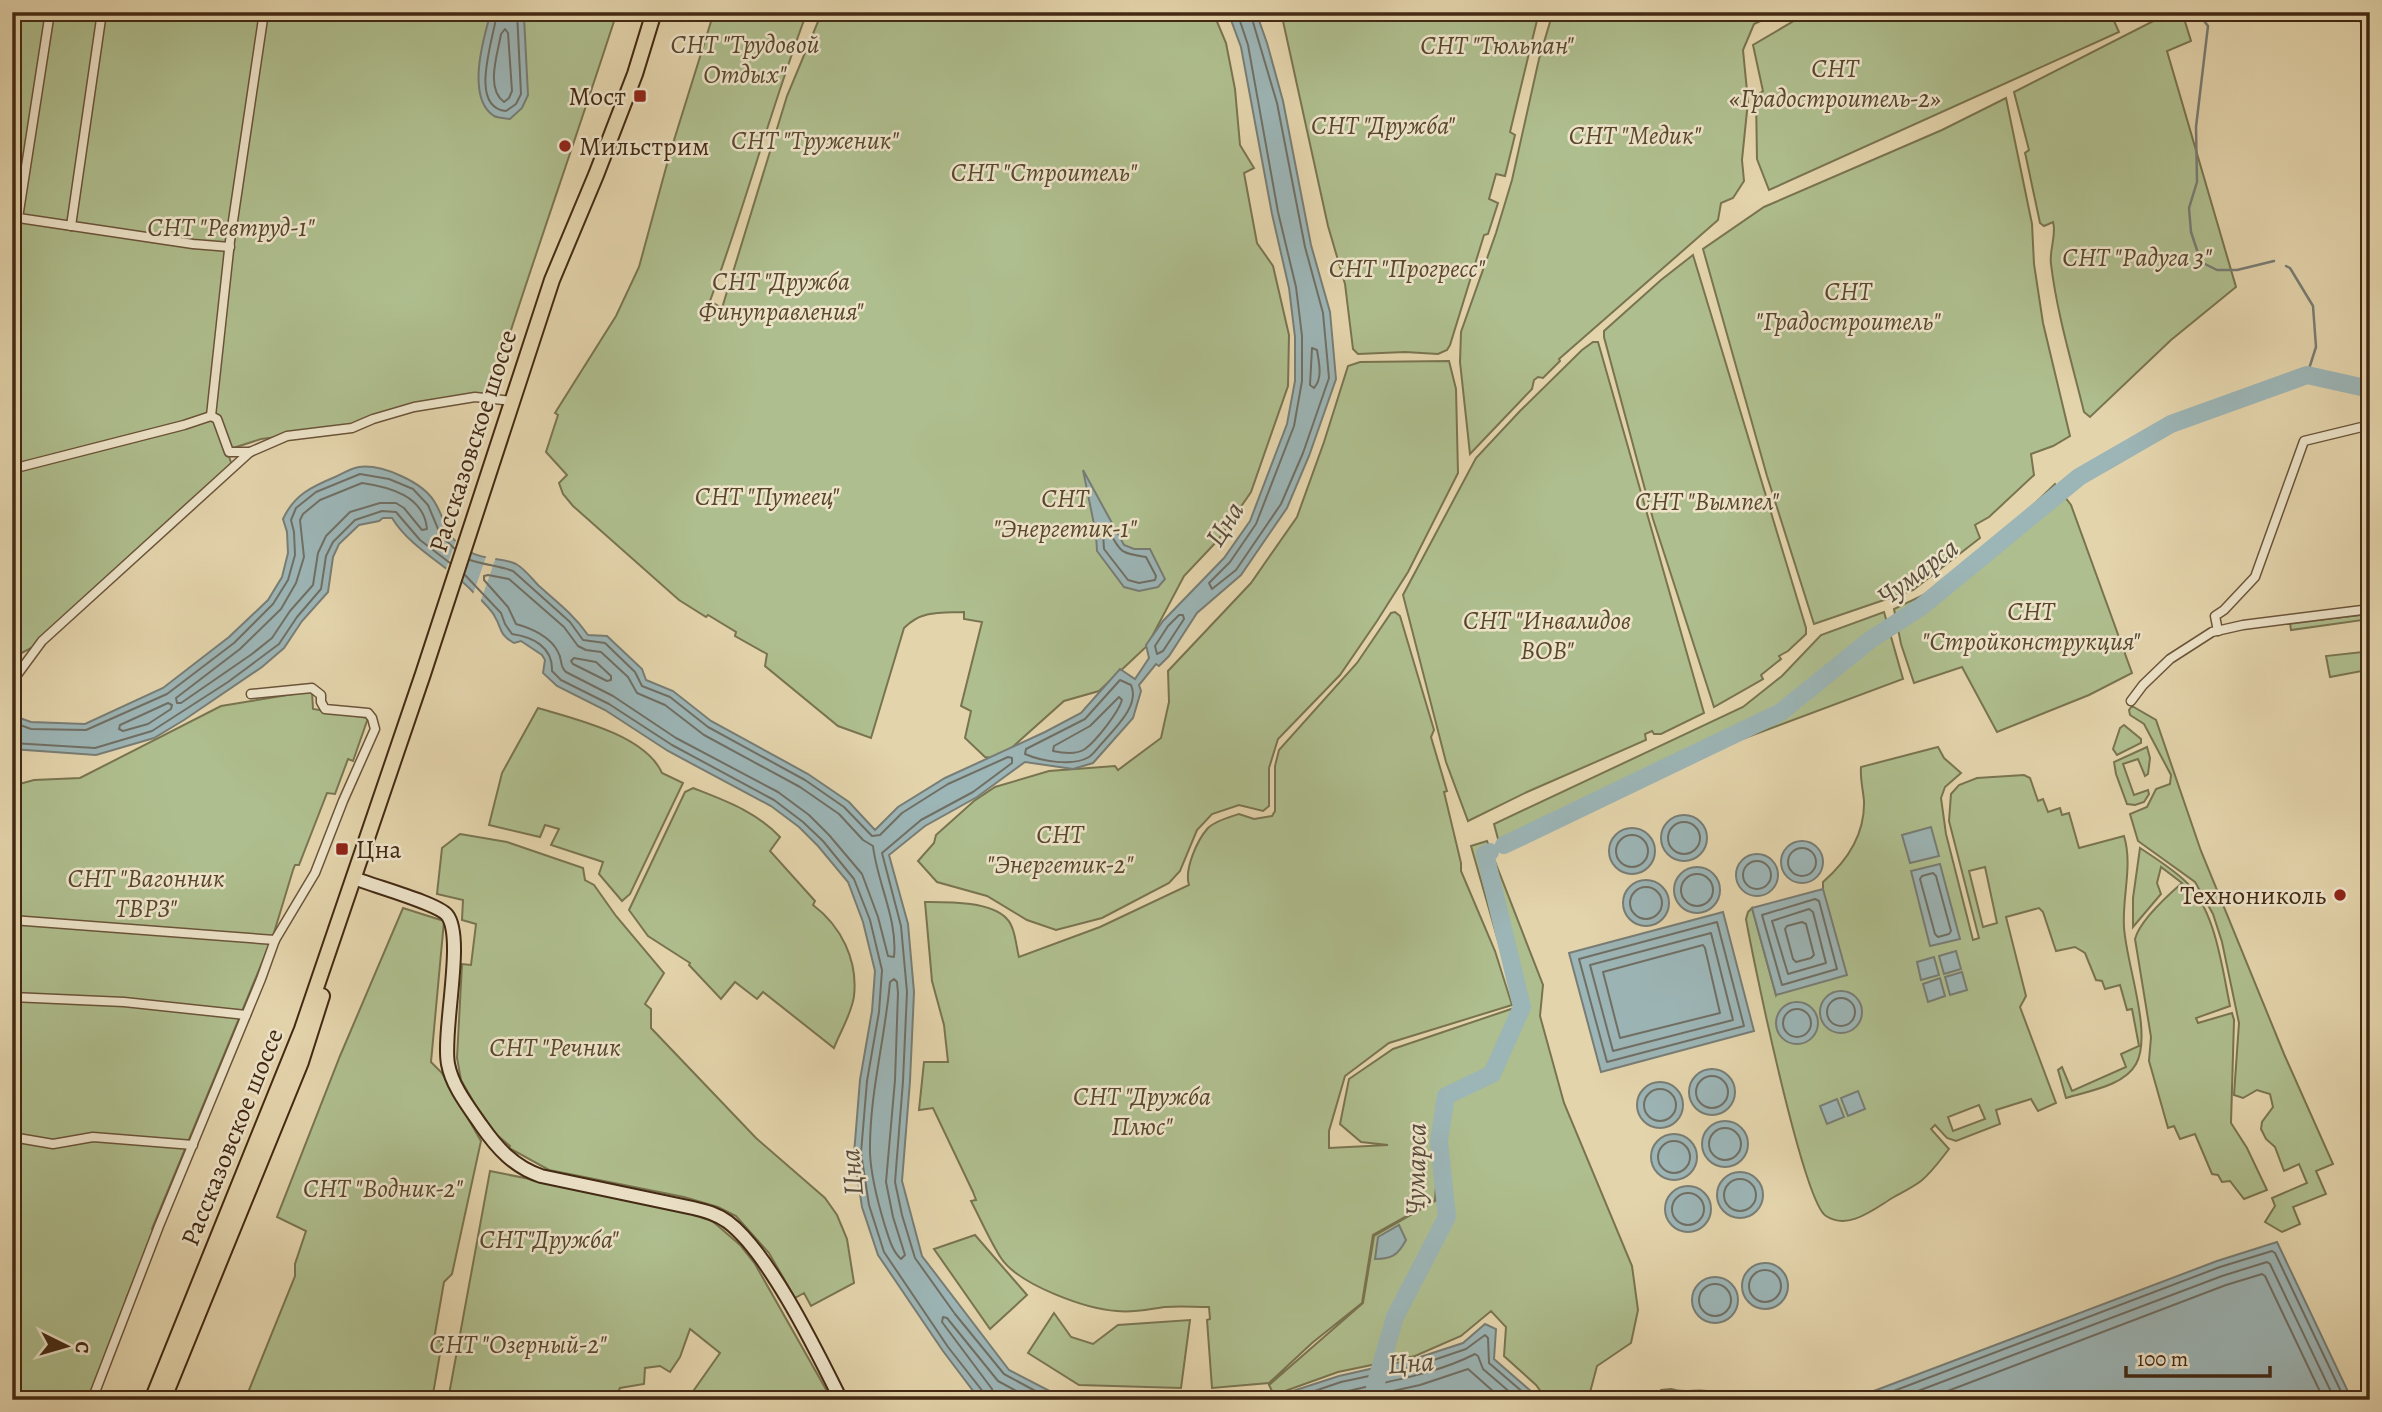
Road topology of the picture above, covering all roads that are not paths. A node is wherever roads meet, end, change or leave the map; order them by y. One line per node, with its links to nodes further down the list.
1 (50, 12): 7 (street)
2 (102, 12): 8 (street)
3 (264, 12): 9 (street)
4 (654, 12): 10 (main road, Рассказовское шоссе)
5 (2364, 12): 6 (street)
6 (2370, 26)
7 (15, 218): 8 (street)
8 (71, 226): 9 (street)
9 (230, 247): 11 (street)
10 (512, 401): 13 (street); 20 (main road, Рассказовское шоссе)
11 (211, 415): 13 (street); 14 (street)
12 (2370, 425): 16 (street)
13 (250, 452): 17 (street)
14 (12, 469)
15 (2370, 609): 16 (street)
16 (2218, 631): 19 (street)
17 (12, 676)
18 (251, 694): 22 (street)
19 (2131, 701)
20 (352, 884): 28 (main road, Рассказовское шоссе); 29 (main road, Рассказовское шоссе); 30 (street)
21 (12, 920): 22 (street)
22 (275, 940): 24 (street)
23 (12, 996): 24 (street)
24 (246, 1015): 26 (street)
25 (12, 1138): 26 (street)
26 (193, 1145): 27 (street)
27 (93, 1400)
28 (152, 1400)
29 (163, 1400)
30 (841, 1400)

